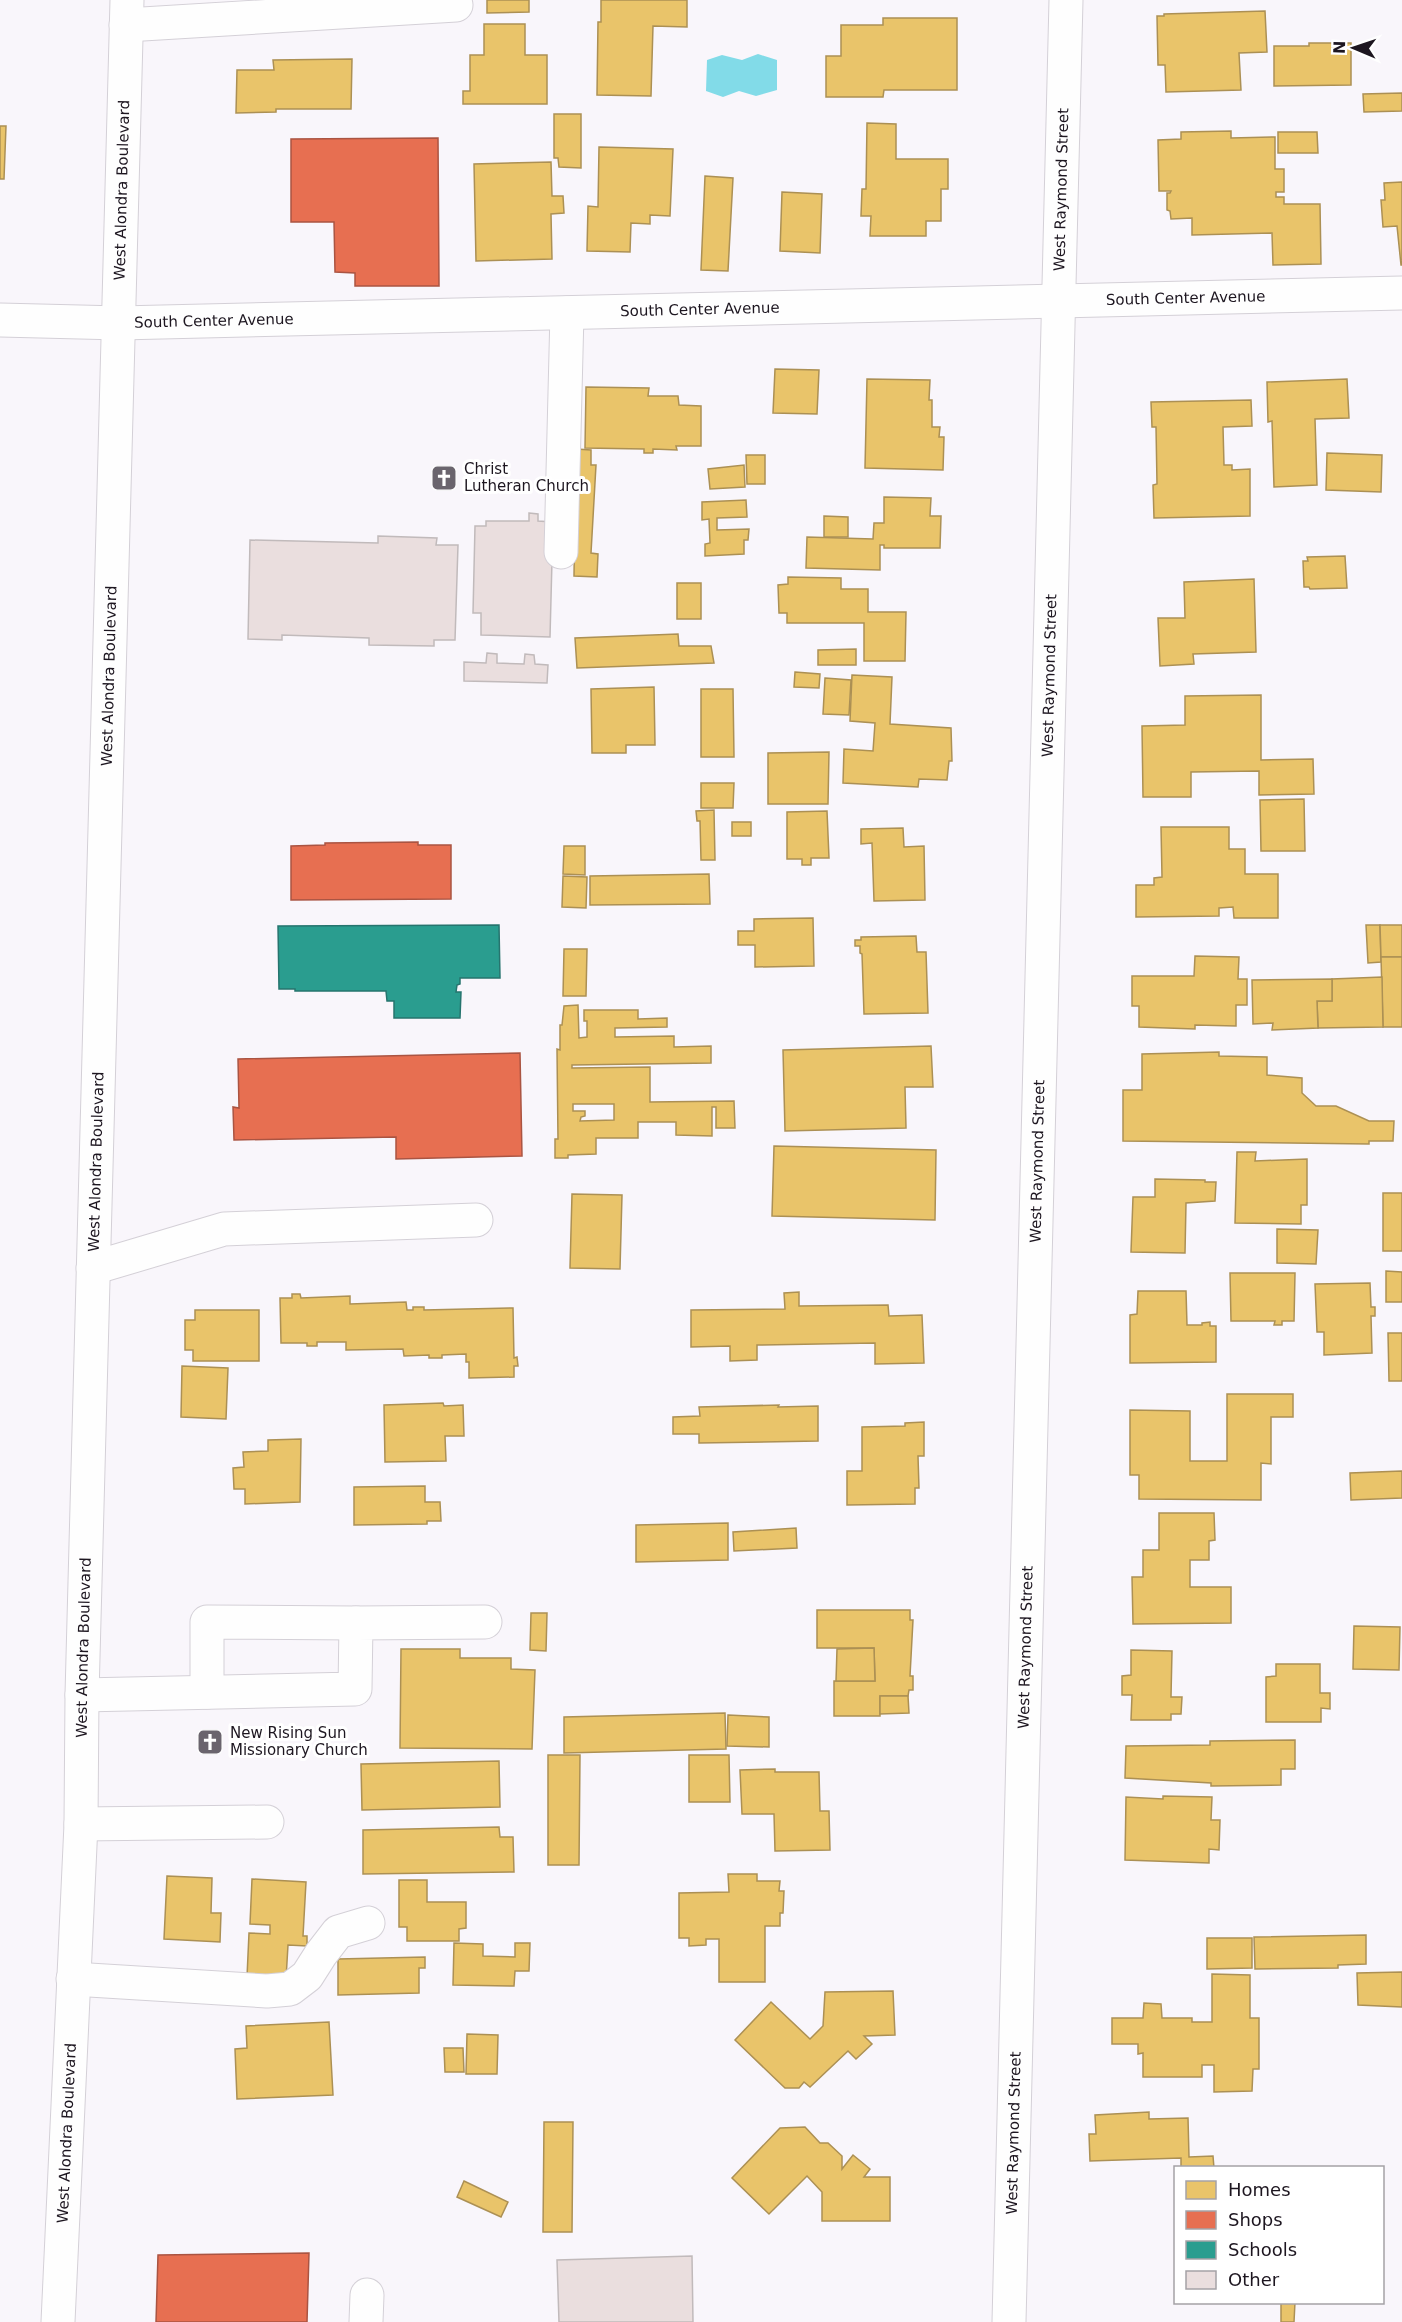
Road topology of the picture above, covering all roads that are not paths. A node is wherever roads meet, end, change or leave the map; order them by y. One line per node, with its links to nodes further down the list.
1 (1066, 0): 5 (street, West Raymond Street)
2 (456, 5): 3 (street)
3 (127, 13): 8 (street, West Alondra Boulevard)
4 (1402, 292): 5 (street, South Center Avenue)
5 (1059, 301): 6 (street, South Center Avenue); 21 (street, West Raymond Street)
6 (567, 313): 8 (street, South Center Avenue); 9 (street)
7 (0, 320): 8 (street, South Center Avenue)
8 (120, 323): 11 (street, West Alondra Boulevard)
9 (561, 552)
10 (476, 1220): 11 (street)
11 (93, 1268): 15 (street, West Alondra Boulevard)
12 (356, 1623): 13 (street); 14 (street); 14 (street)
13 (484, 1623)
14 (207, 1692): 15 (street)
15 (82, 1695): 17 (street, West Alondra Boulevard)
16 (267, 1822): 17 (street)
17 (81, 1824): 19 (street, West Alondra Boulevard)
18 (368, 1923): 19 (street)
19 (73, 1979): 20 (street, West Alondra Boulevard)
20 (58, 2322)
21 (1009, 2322)

